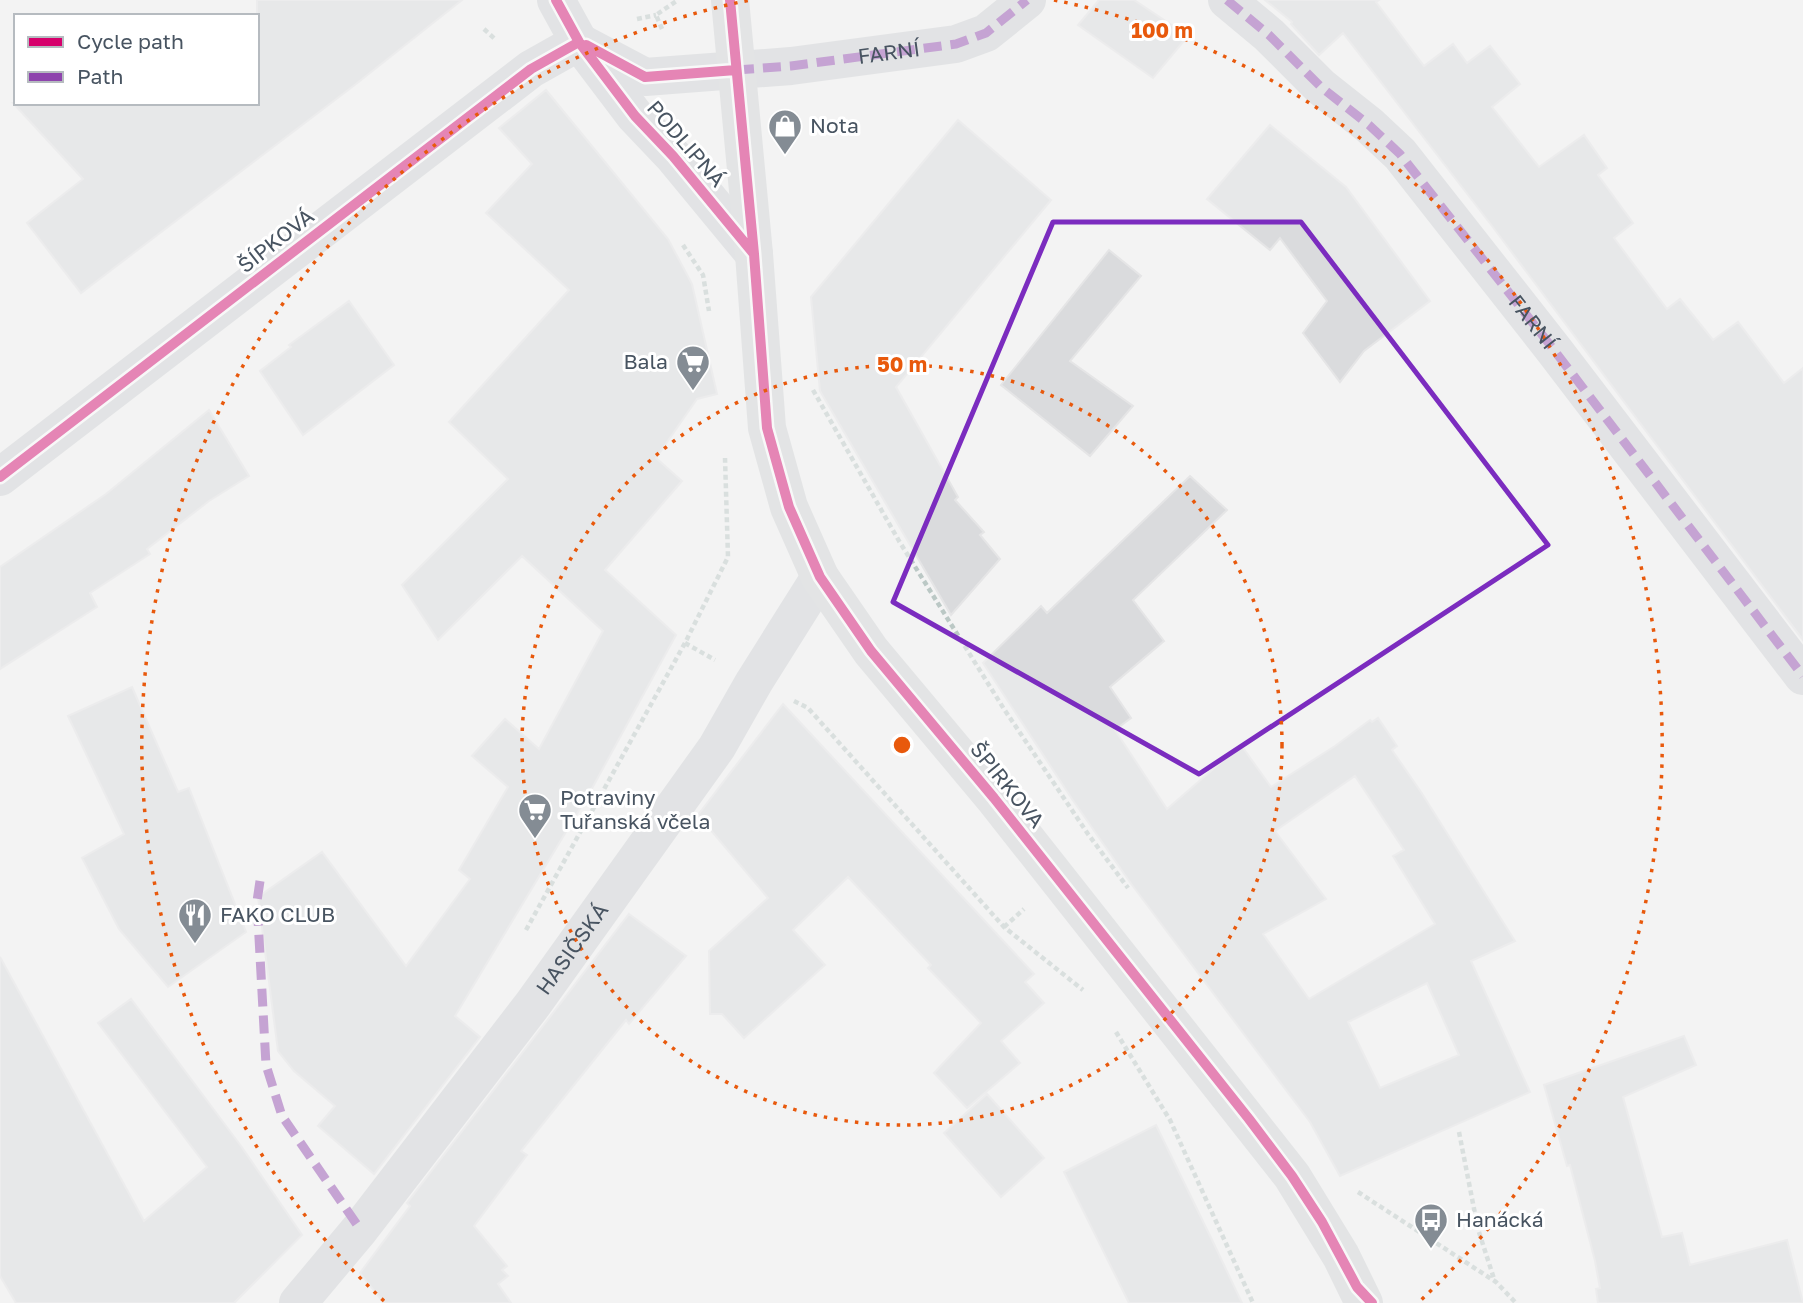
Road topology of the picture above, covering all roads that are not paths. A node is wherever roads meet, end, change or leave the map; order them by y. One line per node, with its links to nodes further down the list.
1 (556, 0): 5 (street)
2 (730, 0): 6 (main road, PODLIPNÁ)
3 (1027, 0): 6 (street, FARNÍ)
4 (1227, 0): 10 (street, FARNÍ)
5 (579, 42): 6 (street, PODLIPNÁ); 7 (street, PODLIPNÁ); 8 (street, ŠÍPKOVÁ)
6 (736, 70): 7 (main road, PODLIPNÁ)
7 (754, 254): 9 (main road, ŠPIRKOVA)
8 (0, 477)
9 (820, 577): 11 (main road, ŠPIRKOVA); 12 (street, HASIČSKÁ)
10 (1803, 676)
11 (1364, 1298)
12 (298, 1303)

